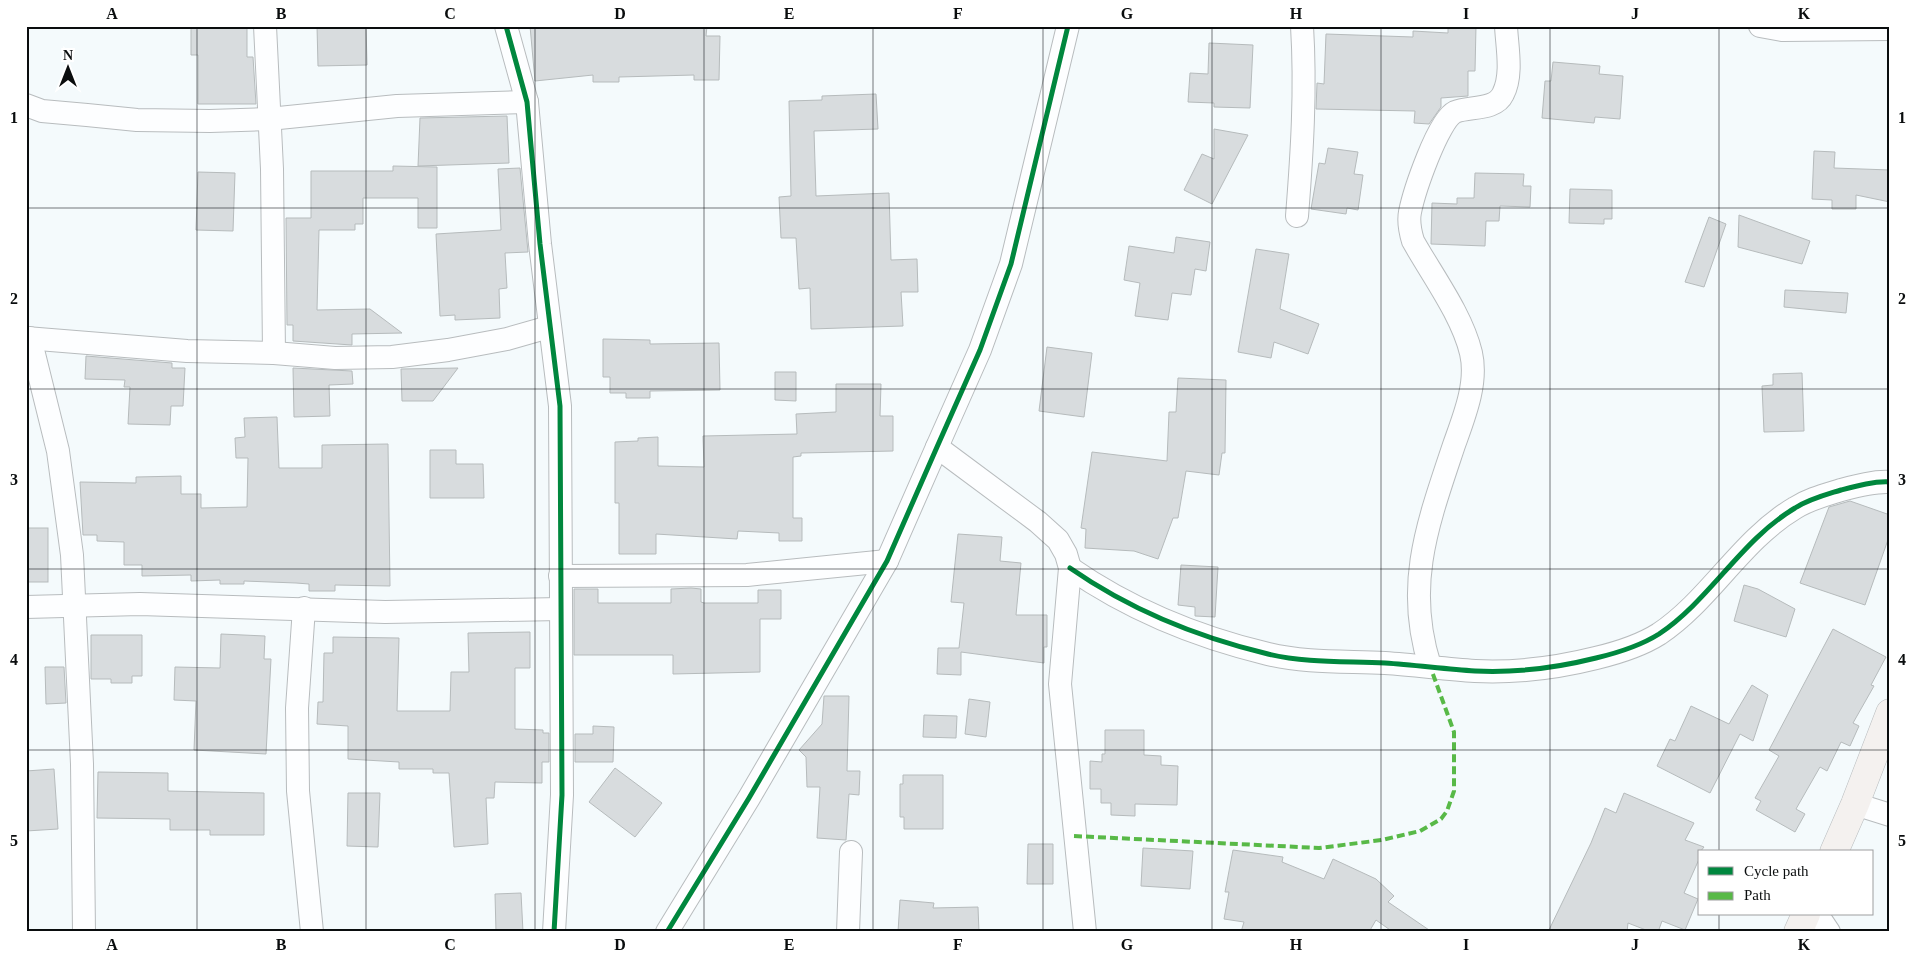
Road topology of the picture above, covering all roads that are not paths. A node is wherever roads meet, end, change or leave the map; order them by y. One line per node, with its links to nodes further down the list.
1 (265, 26): 10 (street)
2 (506, 26): 8 (street)
3 (1068, 26): 15 (street)
4 (1302, 26): 11 (street)
5 (1506, 26): 24 (street)
6 (1760, 26): 7 (street)
7 (1890, 29)
8 (528, 102): 10 (street); 12 (street)
9 (26, 105): 10 (street)
10 (269, 119): 14 (street)
11 (1298, 216)
12 (549, 327): 14 (street); 19 (street)
13 (28, 338): 14 (street); 20 (street)
14 (274, 354)
15 (937, 447): 17 (street); 18 (street)
16 (1890, 482): 24 (street)
17 (887, 561): 19 (street); 35 (street)
18 (1070, 568): 24 (street); 37 (street)
19 (560, 576): 23 (street)
20 (75, 604): 21 (street); 22 (street); 32 (street)
21 (26, 607)
22 (304, 608): 23 (street); 33 (street)
23 (560, 609): 34 (street)
24 (1430, 666)
25 (1890, 713): 26 (street)
26 (1855, 804): 27 (street); 28 (street)
27 (1890, 815)
28 (1835, 850)
29 (851, 852): 36 (street)
30 (1805, 916): 38 (street)
31 (1818, 916): 39 (street)
32 (84, 932)
33 (312, 932)
34 (554, 932)
35 (666, 932)
36 (848, 932)
37 (1085, 932)
38 (1798, 932)
39 (1828, 932)

